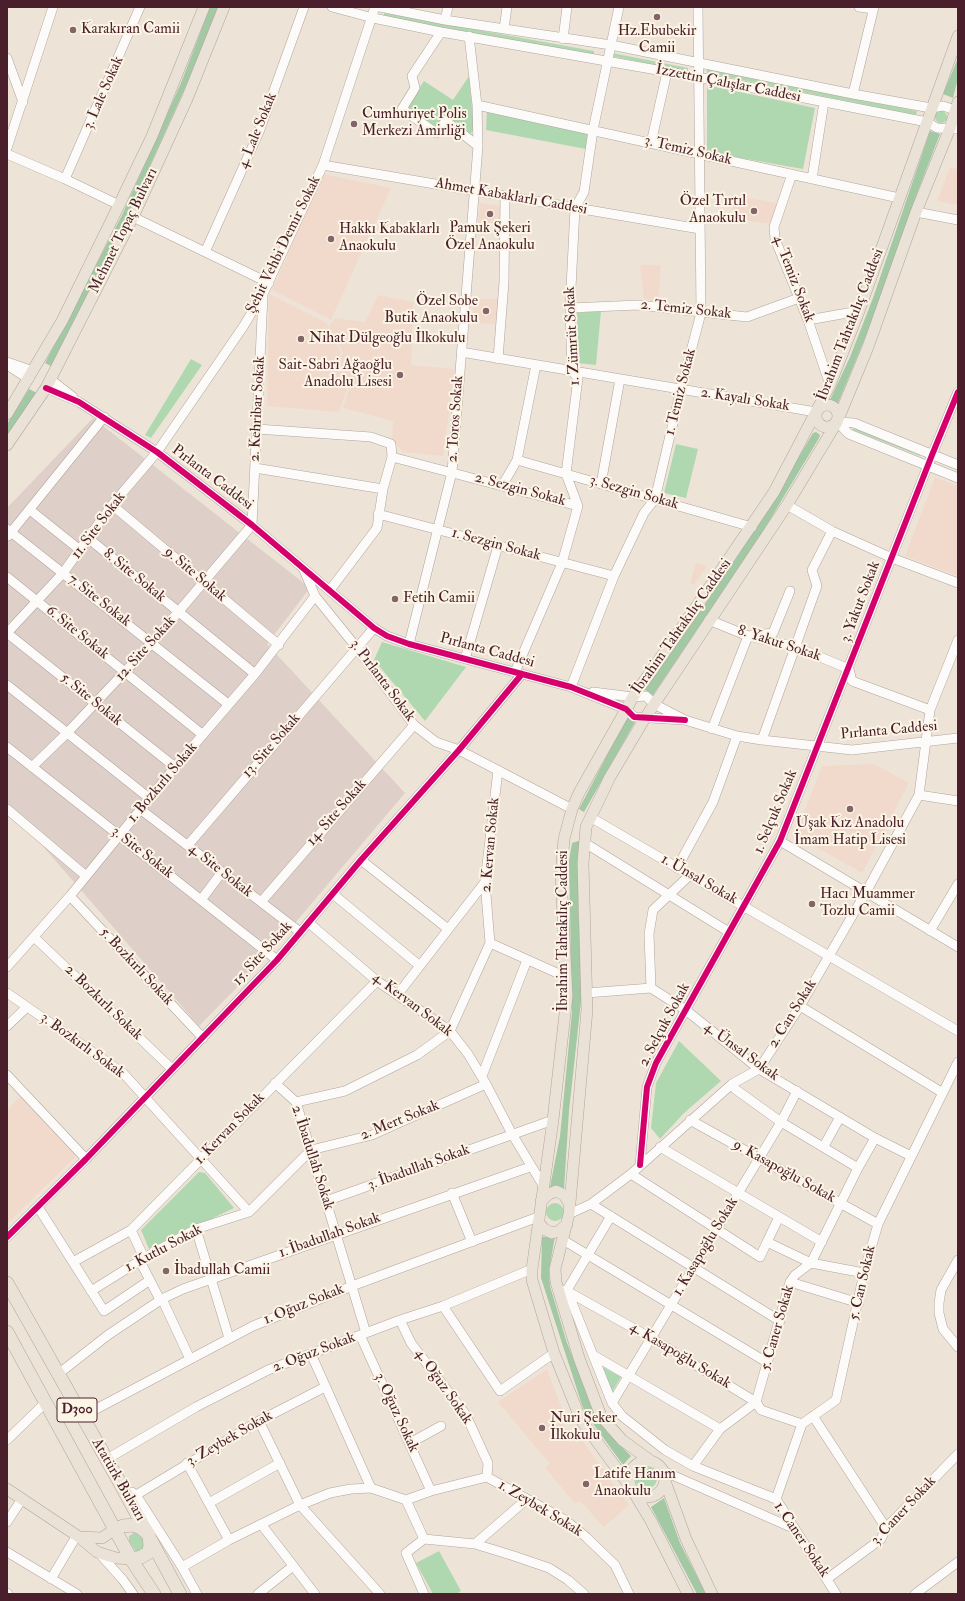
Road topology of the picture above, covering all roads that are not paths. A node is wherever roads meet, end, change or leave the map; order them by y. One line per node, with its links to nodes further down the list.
1 (53, 7): 30 (street)
2 (140, 7): 45 (street, 3. Lale Sokak)
3 (204, 7): 50 (main road, Mehmet Topaç Bulvarı)
4 (224, 7): 53 (main road, Mehmet Topaç Bulvarı)
5 (304, 7): 56 (street, 4. Lale Sokak)
6 (332, 7): 16 (street, İzzettin Çalışlar Caddesi)
7 (375, 7): 16 (street, Şehit Vehbi Demir Sokak)
8 (380, 7): 17 (street, İzzettin Çalışlar Caddesi)
9 (448, 7): 17 (street)
10 (507, 7): 18 (street)
11 (567, 7): 22 (street)
12 (619, 7): 23 (street, 1. Zümrüt Sokak)
13 (698, 7): 26 (street, 1. Temiz Sokak)
14 (859, 7): 15 (street)
15 (874, 8): 29 (street)
16 (373, 18): 19 (street, İzzettin Çalışlar Caddesi); 43 (street, Şehit Vehbi Demir Sokak)
17 (445, 20): 18 (street, İzzettin Çalışlar Caddesi)
18 (504, 29): 22 (street, İzzettin Çalışlar Caddesi)
19 (441, 32): 20 (street, İzzettin Çalışlar Caddesi); 39 (street)
20 (469, 36): 25 (street, İzzettin Çalışlar Caddesi); 32 (street, 2. Toros Sokak)
21 (958, 36): 33 (main road, İbrahim Tahtakılıç Caddesi)
22 (563, 38): 23 (street, İzzettin Çalışlar Caddesi)
23 (612, 45): 25 (street, 1. Zümrüt Sokak); 26 (street, İzzettin Çalışlar Caddesi)
24 (7, 58): 30 (street)
25 (608, 61): 27 (street, İzzettin Çalışlar Caddesi); 37 (street, 1. Zümrüt Sokak)
26 (698, 62): 28 (street, 1. Temiz Sokak); 29 (street, İzzettin Çalışlar Caddesi)
27 (667, 72): 28 (street, İzzettin Çalışlar Caddesi); 38 (street)
28 (697, 78): 31 (street, İzzettin Çalışlar Caddesi); 42 (street, 1. Temiz Sokak)
29 (854, 94): 33 (street, İzzettin Çalışlar Caddesi)
30 (23, 102): 40 (street)
31 (824, 102): 35 (street, İzzettin Çalışlar Caddesi); 46 (street)
32 (477, 104): 37 (street, 3. Temiz Sokak); 39 (street, 2. Toros Sokak)
33 (931, 108): 34 (street, İzzettin Çalışlar Caddesi); 35 (main road, İbrahim Tahtakılıç Caddesi)
34 (957, 108): 36 (main road, İbrahim Tahtakılıç Caddesi)
35 (927, 122): 36 (street, İzzettin Çalışlar Caddesi); 49 (main road, İbrahim Tahtakılıç Caddesi)
36 (954, 129): 52 (main road, İbrahim Tahtakılıç Caddesi)
37 (593, 130): 38 (street, 3. Temiz Sokak); 51 (street, 1. Zümrüt Sokak)
38 (651, 143): 42 (street, 3. Temiz Sokak)
39 (478, 146): 47 (street, 2. Toros Sokak)
40 (7, 148)
41 (7, 154): 45 (street)
42 (699, 154): 44 (street, 3. Temiz Sokak); 55 (street, 1. Temiz Sokak)
43 (323, 164): 47 (street, Ahmet Kabaklarlı Caddesi); 57 (street, Şehit Vehbi Demir Sokak)
44 (792, 174): 46 (street, 3. Temiz Sokak); 59 (street, 4. Temiz Sokak)
45 (65, 179): 50 (street)
46 (812, 179): 49 (street, 3. Temiz Sokak)
47 (473, 190): 48 (street, Ahmet Kabaklarlı Caddesi); 66 (street, 2. Toros Sokak)
48 (505, 196): 51 (street, Ahmet Kabaklarlı Caddesi); 67 (street)
49 (899, 198): 61 (main road, İbrahim Tahtakılıç Caddesi)
50 (119, 205): 71 (main road, Mehmet Topaç Bulvarı)
51 (574, 208): 55 (street, Ahmet Kabaklarlı Caddesi); 60 (street, 1. Zümrüt Sokak)
52 (916, 212): 54 (street); 80 (main road, İbrahim Tahtakılıç Caddesi)
53 (133, 217): 56 (street); 73 (main road, Mehmet Topaç Bulvarı)
54 (958, 220)
55 (700, 229): 62 (street, 1. Temiz Sokak)
56 (205, 252): 57 (street)
57 (269, 283): 58 (street, Şehit Vehbi Demir Sokak)
58 (263, 294): 64 (street, Şehit Vehbi Demir Sokak); 65 (street, 2. Kehribar Sokak)
59 (799, 298): 62 (street, 2. Temiz Sokak); 63 (street, 4. Temiz Sokak)
60 (570, 308): 62 (street, 2. Temiz Sokak); 70 (street, 1. Zümrüt Sokak)
61 (859, 311): 63 (street); 74 (main road, İbrahim Tahtakılıç Caddesi)
62 (701, 313): 75 (street, 1. Temiz Sokak)
63 (808, 320): 74 (street, 4. Temiz Sokak)
64 (242, 327): 65 (street); 83 (street, Şehit Vehbi Demir Sokak)
65 (261, 337): 81 (street, 2. Kehribar Sokak)
66 (461, 352): 67 (street, 2. Kayalı Sokak); 90 (street, 2. Toros Sokak)
67 (498, 359): 69 (street, 2. Kayalı Sokak)
68 (7, 364): 71 (street)
69 (536, 365): 70 (street, 2. Kayalı Sokak); 86 (street)
70 (572, 371): 72 (street, 2. Kayalı Sokak); 91 (street, 1. Zümrüt Sokak)
71 (31, 375): 73 (main road); 73 (main road); 78 (main road, Mehmet Topaç Bulvarı)
72 (620, 379): 75 (street, 2. Kayalı Sokak); 93 (street)
73 (48, 383): 79 (street, Pırlanta Caddesi); 82 (main road, Mehmet Topaç Bulvarı)
74 (830, 385): 77 (main road, İbrahim Tahtakılıç Caddesi)
75 (681, 389): 77 (street, 2. Kayalı Sokak); 96 (street, 1. Temiz Sokak)
76 (958, 392): 84 (street, 3. Yakut Sokak)
77 (816, 412): 80 (main road); 80 (main road); 103 (main road, İbrahim Tahtakılıç Caddesi)
78 (7, 414)
79 (104, 417): 83 (street, Pırlanta Caddesi); 100 (street)
80 (837, 422): 84 (street); 88 (street); 98 (main road, İbrahim Tahtakılıç Caddesi)
81 (257, 429): 85 (street); 89 (street, 2. Kehribar Sokak)
82 (7, 445)
83 (157, 452): 97 (street, 11. Site Sokak); 102 (street, Pırlanta Caddesi)
84 (932, 455): 87 (street); 88 (street, 3. Yakut Sokak)
85 (392, 457): 90 (street, 2. Sezgin Sokak); 95 (street)
86 (517, 460): 91 (street, 3. Sezgin Sokak); 94 (street)
87 (958, 465)
88 (927, 466): 92 (street); 110 (street, 3. Yakut Sokak)
89 (255, 468): 95 (street); 102 (street, 2. Kehribar Sokak)
90 (452, 472): 94 (street, 2. Sezgin Sokak); 104 (street, 2. Toros Sokak)
91 (566, 474): 93 (street, 3. Sezgin Sokak); 99 (street, 1. Zümrüt Sokak)
92 (958, 478)
93 (601, 484): 96 (street, 3. Sezgin Sokak)
94 (502, 486): 99 (street, 2. Sezgin Sokak)
95 (383, 488): 101 (street)
96 (655, 499): 103 (street, 3. Sezgin Sokak); 114 (street, 1. Temiz Sokak)
97 (112, 505): 107 (street, 11. Site Sokak); 116 (street, 9. Site Sokak)
98 (787, 505): 105 (street); 123 (main road, İbrahim Tahtakılıç Caddesi)
99 (578, 506): 111 (street)
100 (30, 510): 106 (street); 109 (street, 8. Site Sokak)
101 (378, 514): 104 (street, 1. Sezgin Sokak); 118 (street)
102 (252, 525): 112 (street, Pırlanta Caddesi); 116 (street, 12. Site Sokak)
103 (752, 527): 140 (main road, İbrahim Tahtakılıç Caddesi)
104 (439, 530): 108 (street, 1. Sezgin Sokak); 129 (street, 2. Toros Sokak)
105 (832, 531): 110 (street); 131 (street)
106 (8, 532): 113 (street, 7. Site Sokak)
107 (88, 538): 109 (street, 11. Site Sokak); 122 (street, 8. Site Sokak)
108 (498, 546): 111 (street, 1. Sezgin Sokak); 133 (street)
109 (80, 550): 113 (street, 11. Site Sokak)
110 (892, 558): 117 (street); 134 (street, 3. Yakut Sokak)
111 (562, 563): 114 (street, 1. Sezgin Sokak); 136 (street)
112 (304, 568): 118 (street, Pırlanta Caddesi); 120 (street, 3. Pırlanta Sokak)
113 (63, 573): 121 (street, 11. Site Sokak); 128 (street, 7. Site Sokak)
114 (614, 576): 139 (street, 1. Temiz Sokak)
115 (7, 577): 121 (street, 6. Site Sokak)
116 (204, 582): 122 (street, 12. Site Sokak); 130 (street, 9. Site Sokak)
117 (958, 583)
118 (330, 590): 124 (street, Pırlanta Caddesi)
119 (790, 591): 126 (street)
120 (315, 596): 130 (street, 1. Bozkırlı Sokak); 132 (street, 3. Pırlanta Sokak)
121 (37, 601): 125 (street, 11. Site Sokak); 135 (street, 6. Site Sokak)
122 (180, 612): 128 (street, 12. Site Sokak); 137 (street, 8. Site Sokak)
123 (709, 620): 126 (street, 8. Yakut Sokak); 143 (main road, İbrahim Tahtakılıç Caddesi)
124 (374, 628): 129 (street, Pırlanta Caddesi); 132 (street, 13. Site Sokak)
125 (7, 633): 141 (street, 5. Site Sokak)
126 (748, 636): 131 (street, 8. Yakut Sokak); 149 (street)
127 (958, 640): 145 (street, 2. Can Sokak)
128 (152, 643): 135 (street, 12. Site Sokak); 142 (street, 7. Site Sokak)
129 (409, 644): 133 (street, Pırlanta Caddesi)
130 (279, 645): 137 (street, 1. Bozkırlı Sokak)
131 (796, 647): 134 (street, 8. Yakut Sokak); 154 (street)
132 (357, 648): 148 (street, 3. Pırlanta Sokak); 172 (street, 13. Site Sokak)
133 (465, 659): 136 (street, Pırlanta Caddesi)
134 (849, 669): 145 (street, 8. Yakut Sokak); 157 (street, 3. Yakut Sokak)
135 (125, 672): 141 (street, 12. Site Sokak); 151 (street, 6. Site Sokak)
136 (519, 673): 139 (street, Pırlanta Caddesi); 158 (street, 15. Site Sokak)
137 (255, 674): 142 (street, 1. Bozkırlı Sokak)
138 (7, 684): 150 (street)
139 (576, 689): 140 (street, Pırlanta Caddesi); 144 (street, Pırlanta Caddesi)
140 (633, 697): 143 (street, Pırlanta Caddesi); 144 (main road, İbrahim Tahtakılıç Caddesi)
141 (95, 703): 150 (street, 12. Site Sokak); 160 (street, 5. Site Sokak)
142 (228, 704): 151 (street, 1. Bozkırlı Sokak)
143 (654, 704): 146 (main road, İbrahim Tahtakılıç Caddesi); 147 (street, Pırlanta Caddesi)
144 (626, 709): 146 (street, Pırlanta Caddesi); 167 (main road, İbrahim Tahtakılıç Caddesi)
145 (930, 710): 155 (street, 2. Can Sokak)
146 (645, 718): 147 (street, Pırlanta Caddesi); 168 (main road, İbrahim Tahtakılıç Caddesi)
147 (685, 720): 149 (street, Pırlanta Caddesi)
148 (414, 725): 158 (street, 3. Pırlanta Sokak); 185 (street, 14. Site Sokak)
149 (712, 729): 152 (street, Pırlanta Caddesi)
150 (67, 733): 159 (street, 12. Site Sokak); 163 (street)
151 (203, 735): 160 (street, 1. Bozkırlı Sokak)
152 (737, 736): 154 (street, Pırlanta Caddesi); 174 (street)
153 (958, 738): 155 (street, Pırlanta Caddesi)
154 (762, 740): 157 (street, Pırlanta Caddesi)
155 (925, 743): 157 (street, Pırlanta Caddesi); 162 (street, 2. Can Sokak)
156 (7, 747): 159 (street, 3. Site Sokak)
157 (817, 747): 170 (street, 1. Selçuk Sokak)
158 (459, 750): 161 (street, 3. Pırlanta Sokak); 173 (street, 15. Site Sokak)
159 (32, 767): 169 (street, 3. Site Sokak)
160 (175, 767): 163 (street, 1. Bozkırlı Sokak)
161 (498, 770): 167 (street, 3. Pırlanta Sokak); 178 (street, 2. Kervan Sokak)
162 (919, 795): 164 (street); 180 (street, 2. Can Sokak)
163 (149, 798): 166 (street, 1. Bozkırlı Sokak)
164 (958, 801)
165 (7, 809): 177 (street)
166 (140, 809): 169 (street, 1. Bozkırlı Sokak); 172 (street, 4. Site Sokak)
167 (572, 810): 168 (main road); 200 (main road, İbrahim Tahtakılıç Caddesi)
168 (590, 817): 171 (main road, İbrahim Tahtakılıç Caddesi); 174 (street, 1. Ünsal Sokak)
169 (119, 835): 177 (street, 1. Bozkırlı Sokak); 184 (street, 3. Site Sokak)
170 (780, 841): 180 (street); 186 (street, 1. Selçuk Sokak)
171 (585, 843): 182 (street); 204 (main road, İbrahim Tahtakılıç Caddesi)
172 (188, 845): 175 (street, 4. Site Sokak)
173 (361, 860): 181 (street, 15. Site Sokak); 188 (street)
174 (677, 868): 176 (street, 1. Ünsal Sokak)
175 (222, 872): 184 (street); 185 (street, 4. Site Sokak)
176 (690, 875): 182 (street); 186 (street, 1. Ünsal Sokak)
177 (86, 876): 183 (street, 1. Bozkırlı Sokak)
178 (485, 882): 188 (street); 193 (street, 2. Kervan Sokak)
179 (958, 884): 189 (street)
180 (866, 892): 189 (street); 195 (street, 2. Can Sokak)
181 (333, 894): 187 (street, 15. Site Sokak); 198 (street)
182 (669, 895): 191 (street); 202 (street)
183 (70, 896): 192 (street, 1. Bozkırlı Sokak); 212 (street, 5. Bozkırlı Sokak)
184 (201, 900): 196 (street, 3. Site Sokak)
185 (260, 902): 190 (street, 4. Site Sokak)
186 (743, 906): 191 (street, 2. Selçuk Sokak); 195 (street, 1. Ünsal Sokak)
187 (309, 923): 190 (street, 15. Site Sokak); 201 (street, 4. Kervan Sokak)
188 (448, 929): 198 (street)
189 (930, 931): 194 (street)
190 (300, 932): 196 (street, 15. Site Sokak)
191 (729, 932): 208 (street, 2. Selçuk Sokak)
192 (34, 936): 199 (street, 1. Bozkırlı Sokak); 214 (street, 2. Bozkırlı Sokak)
193 (490, 943): 197 (street); 210 (street, 2. Kervan Sokak)
194 (958, 947)
195 (829, 956): 206 (street, 2. Can Sokak); 211 (street, 1. Ünsal Sokak)
196 (277, 960): 212 (street, 15. Site Sokak)
197 (527, 960): 200 (street); 217 (street)
198 (420, 966): 205 (street)
199 (7, 967)
200 (566, 977): 225 (main road, İbrahim Tahtakılıç Caddesi)
201 (377, 980): 205 (street, 4. Kervan Sokak); 218 (street, 1. Kervan Sokak)
202 (651, 988): 204 (street); 208 (street, 4. Ünsal Sokak)
203 (7, 993): 207 (street, 3. Bozkırlı Sokak)
204 (587, 993): 250 (main road, İbrahim Tahtakılıç Caddesi)
205 (398, 994): 210 (street, 4. Kervan Sokak)
206 (800, 1006): 215 (street, 2. Can Sokak); 221 (street)
207 (27, 1007): 209 (street); 222 (street, 3. Bozkırlı Sokak)
208 (686, 1011): 215 (street, 4. Ünsal Sokak); 237 (street, 2. Selçuk Sokak)
209 (7, 1026)
210 (450, 1031): 217 (street, 4. Kervan Sokak); 223 (street)
211 (958, 1031)
212 (203, 1038): 214 (street, 15. Site Sokak)
213 (958, 1062): 221 (street, 5. Can Sokak)
214 (172, 1069): 222 (street, 15. Site Sokak)
215 (759, 1069): 219 (street, 2. Can Sokak); 220 (street, 4. Ünsal Sokak)
216 (7, 1075): 236 (street)
217 (484, 1080): 228 (street, 4. Kervan Sokak); 232 (street, 2. Mert Sokak)
218 (275, 1082): 223 (street, 2. İbadullah Sokak); 234 (street, 1. Kervan Sokak)
219 (732, 1084): 226 (street, 2. Can Sokak); 227 (street)
220 (797, 1091): 224 (street, 4. Ünsal Sokak); 227 (street, 1. Kasapoğlu Sokak)
221 (943, 1093): 233 (street, 5. Can Sokak)
222 (145, 1097): 234 (street, 3. Bozkırlı Sokak); 236 (street, 15. Site Sokak)
223 (296, 1102): 232 (street, 2. İbadullah Sokak)
224 (840, 1117): 229 (street, 4. Ünsal Sokak); 230 (street)
225 (553, 1120): 228 (street, 3. İbadullah Sokak); 241 (main road, İbrahim Tahtakılıç Caddesi)
226 (690, 1120): 231 (street, 2. Can Sokak); 235 (street, 9. Kasapoğlu Sokak)
227 (781, 1122): 230 (street); 235 (street, 1. Kasapoğlu Sokak)
228 (512, 1134): 238 (street, 4. Kervan Sokak); 245 (street, 3. İbadullah Sokak)
229 (876, 1138): 233 (street, 4. Ünsal Sokak); 239 (street, 5. Caner Sokak)
230 (824, 1146): 239 (street)
231 (660, 1147): 237 (street, 2. Can Sokak); 243 (street)
232 (310, 1150): 245 (street, 2. İbadullah Sokak); 249 (street, 1. Kutlu Sokak)
233 (911, 1156): 254 (street, 5. Can Sokak)
234 (202, 1158): 249 (street, 3. Bozkırlı Sokak); 256 (street, 1. Kervan Sokak)
235 (759, 1158): 243 (street, 1. Kasapoğlu Sokak); 247 (street, 9. Kasapoğlu Sokak)
236 (86, 1159): 248 (street, 15. Site Sokak)
237 (640, 1165): 240 (street, 2. Can Sokak)
238 (530, 1166): 241 (street, 4. Kervan Sokak); 242 (street, 1. İbadullah Sokak)
239 (858, 1168): 247 (street, 5. Caner Sokak)
240 (630, 1174): 246 (street, 2. Can Sokak); 257 (street)
241 (544, 1187): 244 (main road, İbrahim Tahtakılıç Caddesi)
242 (452, 1193): 258 (street, 1. İbadullah Sokak); 261 (street)
243 (738, 1193): 252 (street); 257 (street, 1. Kasapoğlu Sokak)
244 (541, 1201): 250 (main road); 253 (main road, İbrahim Tahtakılıç Caddesi)
245 (326, 1202): 258 (street, 2. İbadullah Sokak)
246 (591, 1204): 250 (street, 2. Can Sokak); 251 (street)
247 (841, 1204): 254 (street, 9. Kasapoğlu Sokak); 263 (street, 5. Caner Sokak)
248 (38, 1207): 259 (street, 15. Site Sokak); 267 (street)
249 (249, 1212): 255 (street, 1. Kutlu Sokak)
250 (568, 1214): 253 (main road); 260 (main road, İbrahim Tahtakılıç Caddesi)
251 (611, 1216): 264 (street); 269 (street)
252 (779, 1217): 262 (street); 263 (street)
253 (538, 1219): 261 (street, 1. Oğuz Sokak); 270 (main road, İbrahim Tahtakılıç Caddesi)
254 (878, 1224): 271 (street, 5. Can Sokak)
255 (196, 1229): 265 (street, 1. Kutlu Sokak); 272 (street)
256 (132, 1230): 265 (street); 267 (street, 1. Kervan Sokak)
257 (716, 1230): 262 (street); 269 (street, 1. Kasapoğlu Sokak)
258 (336, 1234): 272 (street, 1. İbadullah Sokak); 276 (street, 2. İbadullah Sokak)
259 (7, 1237)
260 (563, 1240): 264 (street); 278 (main road, İbrahim Tahtakılıç Caddesi)
261 (472, 1242): 276 (street, 1. Oğuz Sokak)
262 (767, 1242): 268 (street)
263 (822, 1242): 268 (street, 5. Caner Sokak)
264 (588, 1254): 278 (street); 281 (street)
265 (144, 1258): 273 (street); 277 (street, 1. Kutlu Sokak)
266 (958, 1260): 289 (street)
267 (73, 1262): 277 (street)
268 (811, 1263): 271 (street); 274 (street, 5. Caner Sokak)
269 (694, 1268): 281 (street, 1. Kasapoğlu Sokak); 284 (street)
270 (532, 1269): 282 (street, 2. Oğuz Sokak); 291 (main road, İbrahim Tahtakılıç Caddesi)
271 (864, 1272): 280 (street, 5. Can Sokak)
272 (211, 1278): 279 (street, 1. İbadullah Sokak); 287 (street)
273 (150, 1280): 277 (street); 279 (street)
274 (790, 1282): 280 (street); 284 (street, 5. Caner Sokak)
275 (7, 1283): 296 (highway, Atatürk Bulvarı / D300)
276 (352, 1286): 286 (street, 2. İbadullah Sokak); 287 (street, 1. Oğuz Sokak)
277 (91, 1291)
278 (563, 1291): 288 (street, 4. Kasapoğlu Sokak); 293 (street, 1. Caner Sokak); 312 (main road, İbrahim Tahtakılıç Caddesi)
279 (162, 1299): 294 (street); 296 (street, 1. İbadullah Sokak)
280 (859, 1303): 302 (street, 5. Can Sokak)
281 (671, 1305): 288 (street, 1. Kasapoğlu Sokak); 295 (street)
282 (443, 1306): 283 (street, 2. Oğuz Sokak); 291 (street)
283 (400, 1320): 286 (street, 2. Oğuz Sokak); 317 (street, 4. Oğuz Sokak)
284 (780, 1321): 295 (street, 5. Caner Sokak)
285 (7, 1332): 290 (highway, Atatürk Bulvarı / D300)
286 (363, 1334): 292 (street, 2. Oğuz Sokak); 309 (street, 3. Oğuz Sokak)
287 (229, 1338): 294 (street, 1. Oğuz Sokak)
288 (651, 1338): 297 (street, 1. Kasapoğlu Sokak); 301 (street, 4. Kasapoğlu Sokak)
289 (958, 1347)
290 (10, 1349): 299 (highway, Atatürk Bulvarı / D300)
291 (554, 1353): 320 (main road, İbrahim Tahtakılıç Caddesi)
292 (311, 1354): 298 (street); 311 (street, 2. Oğuz Sokak)
293 (593, 1355): 297 (street); 300 (street, 1. Caner Sokak)
294 (190, 1359): 303 (street, 1. Oğuz Sokak)
295 (768, 1363): 301 (street, 5. Caner Sokak)
296 (57, 1375): 303 (highway, Atatürk Bulvarı / D300)
297 (628, 1376): 300 (street, 1. Kasapoğlu Sokak); 307 (street)
298 (325, 1387): 304 (street, 3. Zeybek Sokak); 319 (street)
299 (46, 1402): 308 (street); 333 (highway, Atatürk Bulvarı / D300)
300 (612, 1402): 315 (street, 1. Caner Sokak)
301 (756, 1402): 305 (street, 4. Kasapoğlu Sokak); 307 (street)
302 (813, 1416): 305 (street, 5. Can Sokak); 332 (street)
303 (81, 1417): 311 (highway, Atatürk Bulvarı / D300)
304 (259, 1421): 313 (street, 3. Zeybek Sokak); 314 (street)
305 (802, 1424): 326 (street)
306 (441, 1426): 309 (street)
307 (720, 1429): 315 (street)
308 (7, 1440)
309 (410, 1443): 322 (street, 3. Oğuz Sokak)
310 (958, 1454): 332 (street, 3. Caner Sokak)
311 (107, 1459): 318 (highway, Atatürk Bulvarı / D300)
312 (651, 1461): 316 (main road); 320 (main road)
313 (187, 1463): 323 (street, 3. Zeybek Sokak); 328 (street)
314 (280, 1463): 328 (street); 329 (street)
315 (693, 1466): 326 (street, 1. Caner Sokak)
316 (664, 1476): 320 (main road); 334 (street); 362 (main road)
317 (487, 1477): 322 (street, 1. Zeybek Sokak); 325 (street, 1. Zeybek Sokak)
318 (120, 1482): 323 (street); 335 (highway, Atatürk Bulvarı / D300)
319 (372, 1488): 327 (street); 329 (street)
320 (631, 1488): 361 (main road, İbrahim Tahtakılıç Caddesi)
321 (7, 1489): 324 (main road)
322 (432, 1491): 327 (street, 1. Zeybek Sokak)
323 (136, 1495): 346 (street)
324 (22, 1499): 330 (street); 336 (main road)
325 (527, 1499): 339 (street); 360 (street, 1. Zeybek Sokak)
326 (776, 1499): 334 (street, 1. Caner Sokak)
327 (406, 1500): 337 (street)
328 (209, 1503): 338 (street)
329 (300, 1504): 331 (street); 357 (street)
330 (7, 1522)
331 (261, 1524): 338 (street); 345 (street)
332 (886, 1528): 348 (street, 3. Caner Sokak)
333 (115, 1529): 335 (highway); 336 (main road); 343 (highway, Atatürk Bulvarı / D300)
334 (795, 1529): 348 (street, 1. Caner Sokak)
335 (149, 1535): 343 (highway); 353 (highway, Atatürk Bulvarı / D300)
336 (78, 1536): 341 (main road); 347 (street)
337 (424, 1539): 339 (street); 358 (street)
338 (229, 1540): 346 (street)
339 (475, 1544): 359 (street)
340 (7, 1552): 347 (street)
341 (97, 1552): 342 (main road); 349 (street)
342 (116, 1558): 343 (main road); 349 (street)
343 (131, 1559): 352 (highway, Atatürk Bulvarı / D300)
344 (958, 1562): 364 (street)
345 (293, 1566): 355 (street); 356 (street)
346 (182, 1567): 354 (street)
347 (51, 1578): 350 (street)
348 (827, 1579): 363 (street, 1. Caner Sokak)
349 (123, 1580): 351 (street)
350 (77, 1594)
351 (133, 1594)
352 (154, 1594)
353 (180, 1594)
354 (197, 1594)
355 (258, 1594)
356 (315, 1594)
357 (380, 1594)
358 (424, 1594)
359 (584, 1594)
360 (629, 1594)
361 (688, 1594)
362 (712, 1594)
363 (836, 1594)
364 (915, 1594)

